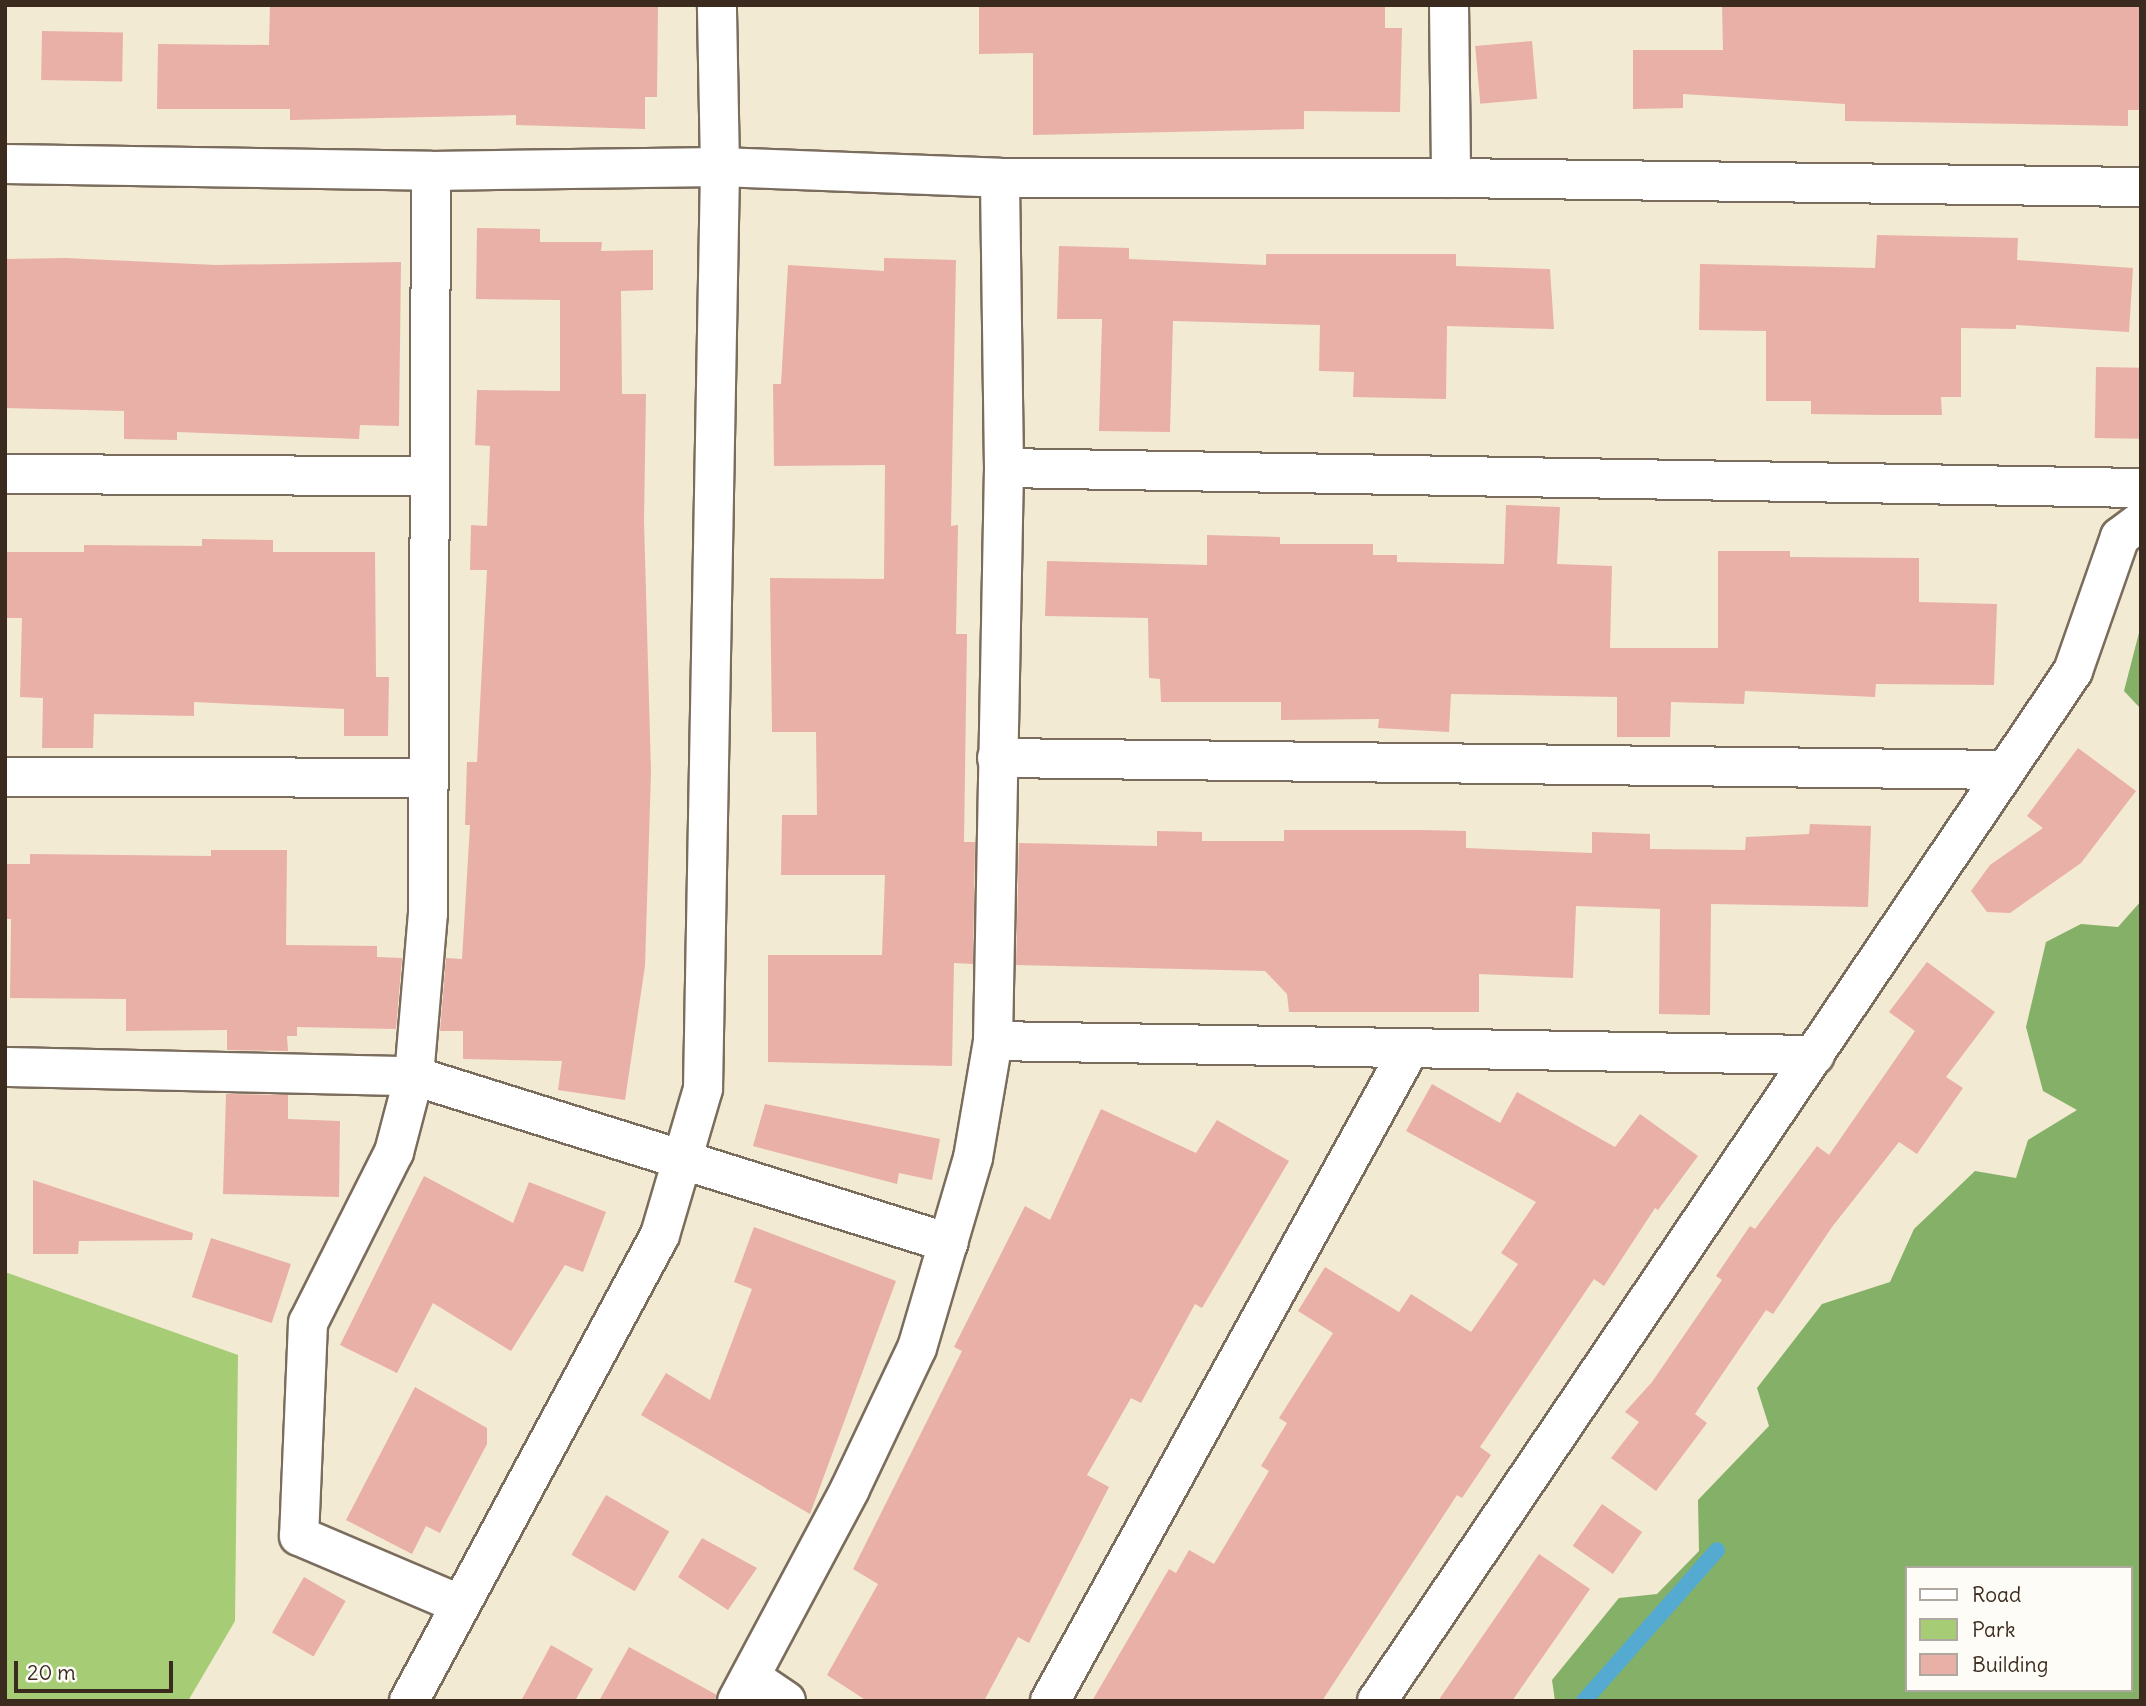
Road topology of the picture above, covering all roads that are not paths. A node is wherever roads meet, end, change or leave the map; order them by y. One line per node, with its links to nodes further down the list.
1 (716, 5): 4 (street)
2 (1449, 5): 7 (street)
3 (5, 164): 5 (street)
4 (720, 167): 5 (street); 6 (street); 23 (street)
5 (431, 171): 11 (street)
6 (1000, 178): 7 (street); 9 (street)
7 (1451, 178): 8 (street)
8 (2141, 187)
9 (1004, 468): 12 (street); 14 (street)
10 (5, 474): 11 (street)
11 (430, 477): 17 (street)
12 (2141, 488)
13 (2141, 521): 15 (street)
14 (997, 758): 15 (street); 18 (street)
15 (2002, 770): 20 (street)
16 (5, 777): 17 (street)
17 (429, 778): 22 (street)
18 (993, 1041): 19 (street); 24 (street)
19 (1409, 1050): 20 (street); 29 (street)
20 (1815, 1055): 30 (street)
21 (5, 1067): 22 (street)
22 (414, 1076): 23 (street); 25 (street)
23 (682, 1157): 24 (street); 25 (street)
24 (950, 1243): 26 (street)
25 (459, 1604): 27 (street)
26 (745, 1689): 28 (street)
27 (409, 1701)
28 (786, 1701)
29 (1050, 1701)
30 (1377, 1701)

